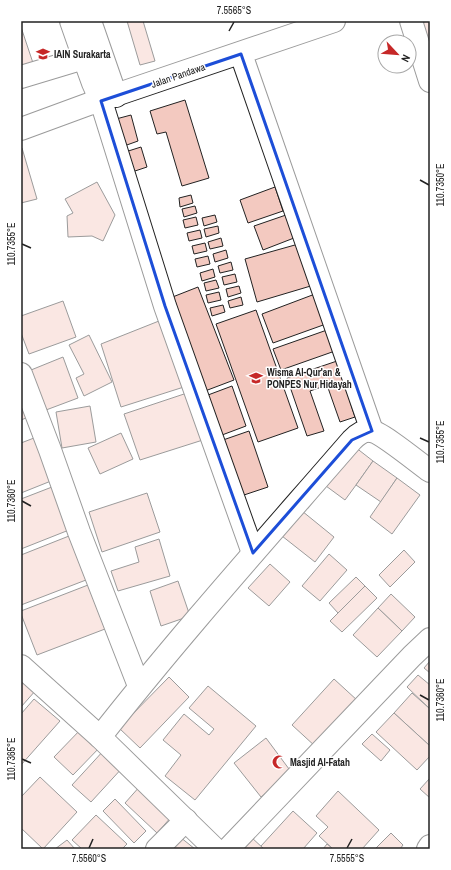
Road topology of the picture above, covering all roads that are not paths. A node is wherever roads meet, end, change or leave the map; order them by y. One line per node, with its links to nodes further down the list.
1 (71, 21): 6 (street)
2 (90, 21): 9 (street)
3 (334, 21): 5 (street, Jalan Pandawa)
4 (411, 21): 8 (street)
5 (241, 54): 9 (street, Jalan Pandawa); 12 (street)
6 (84, 58): 7 (street); 9 (street)
7 (21, 77)
8 (430, 81)
9 (108, 99): 10 (street, Jalan Pandawa); 14 (street)
10 (21, 129)
11 (21, 374): 17 (street)
12 (372, 431): 13 (street); 14 (street)
13 (430, 472)
14 (253, 553): 17 (street)
15 (430, 639): 23 (street)
16 (21, 666): 18 (street)
17 (140, 686): 18 (street)
18 (100, 737): 19 (street)
19 (186, 820): 21 (street); 22 (street)
20 (430, 846): 24 (street)
21 (157, 849)
22 (215, 849)
23 (228, 849)
24 (428, 849)

